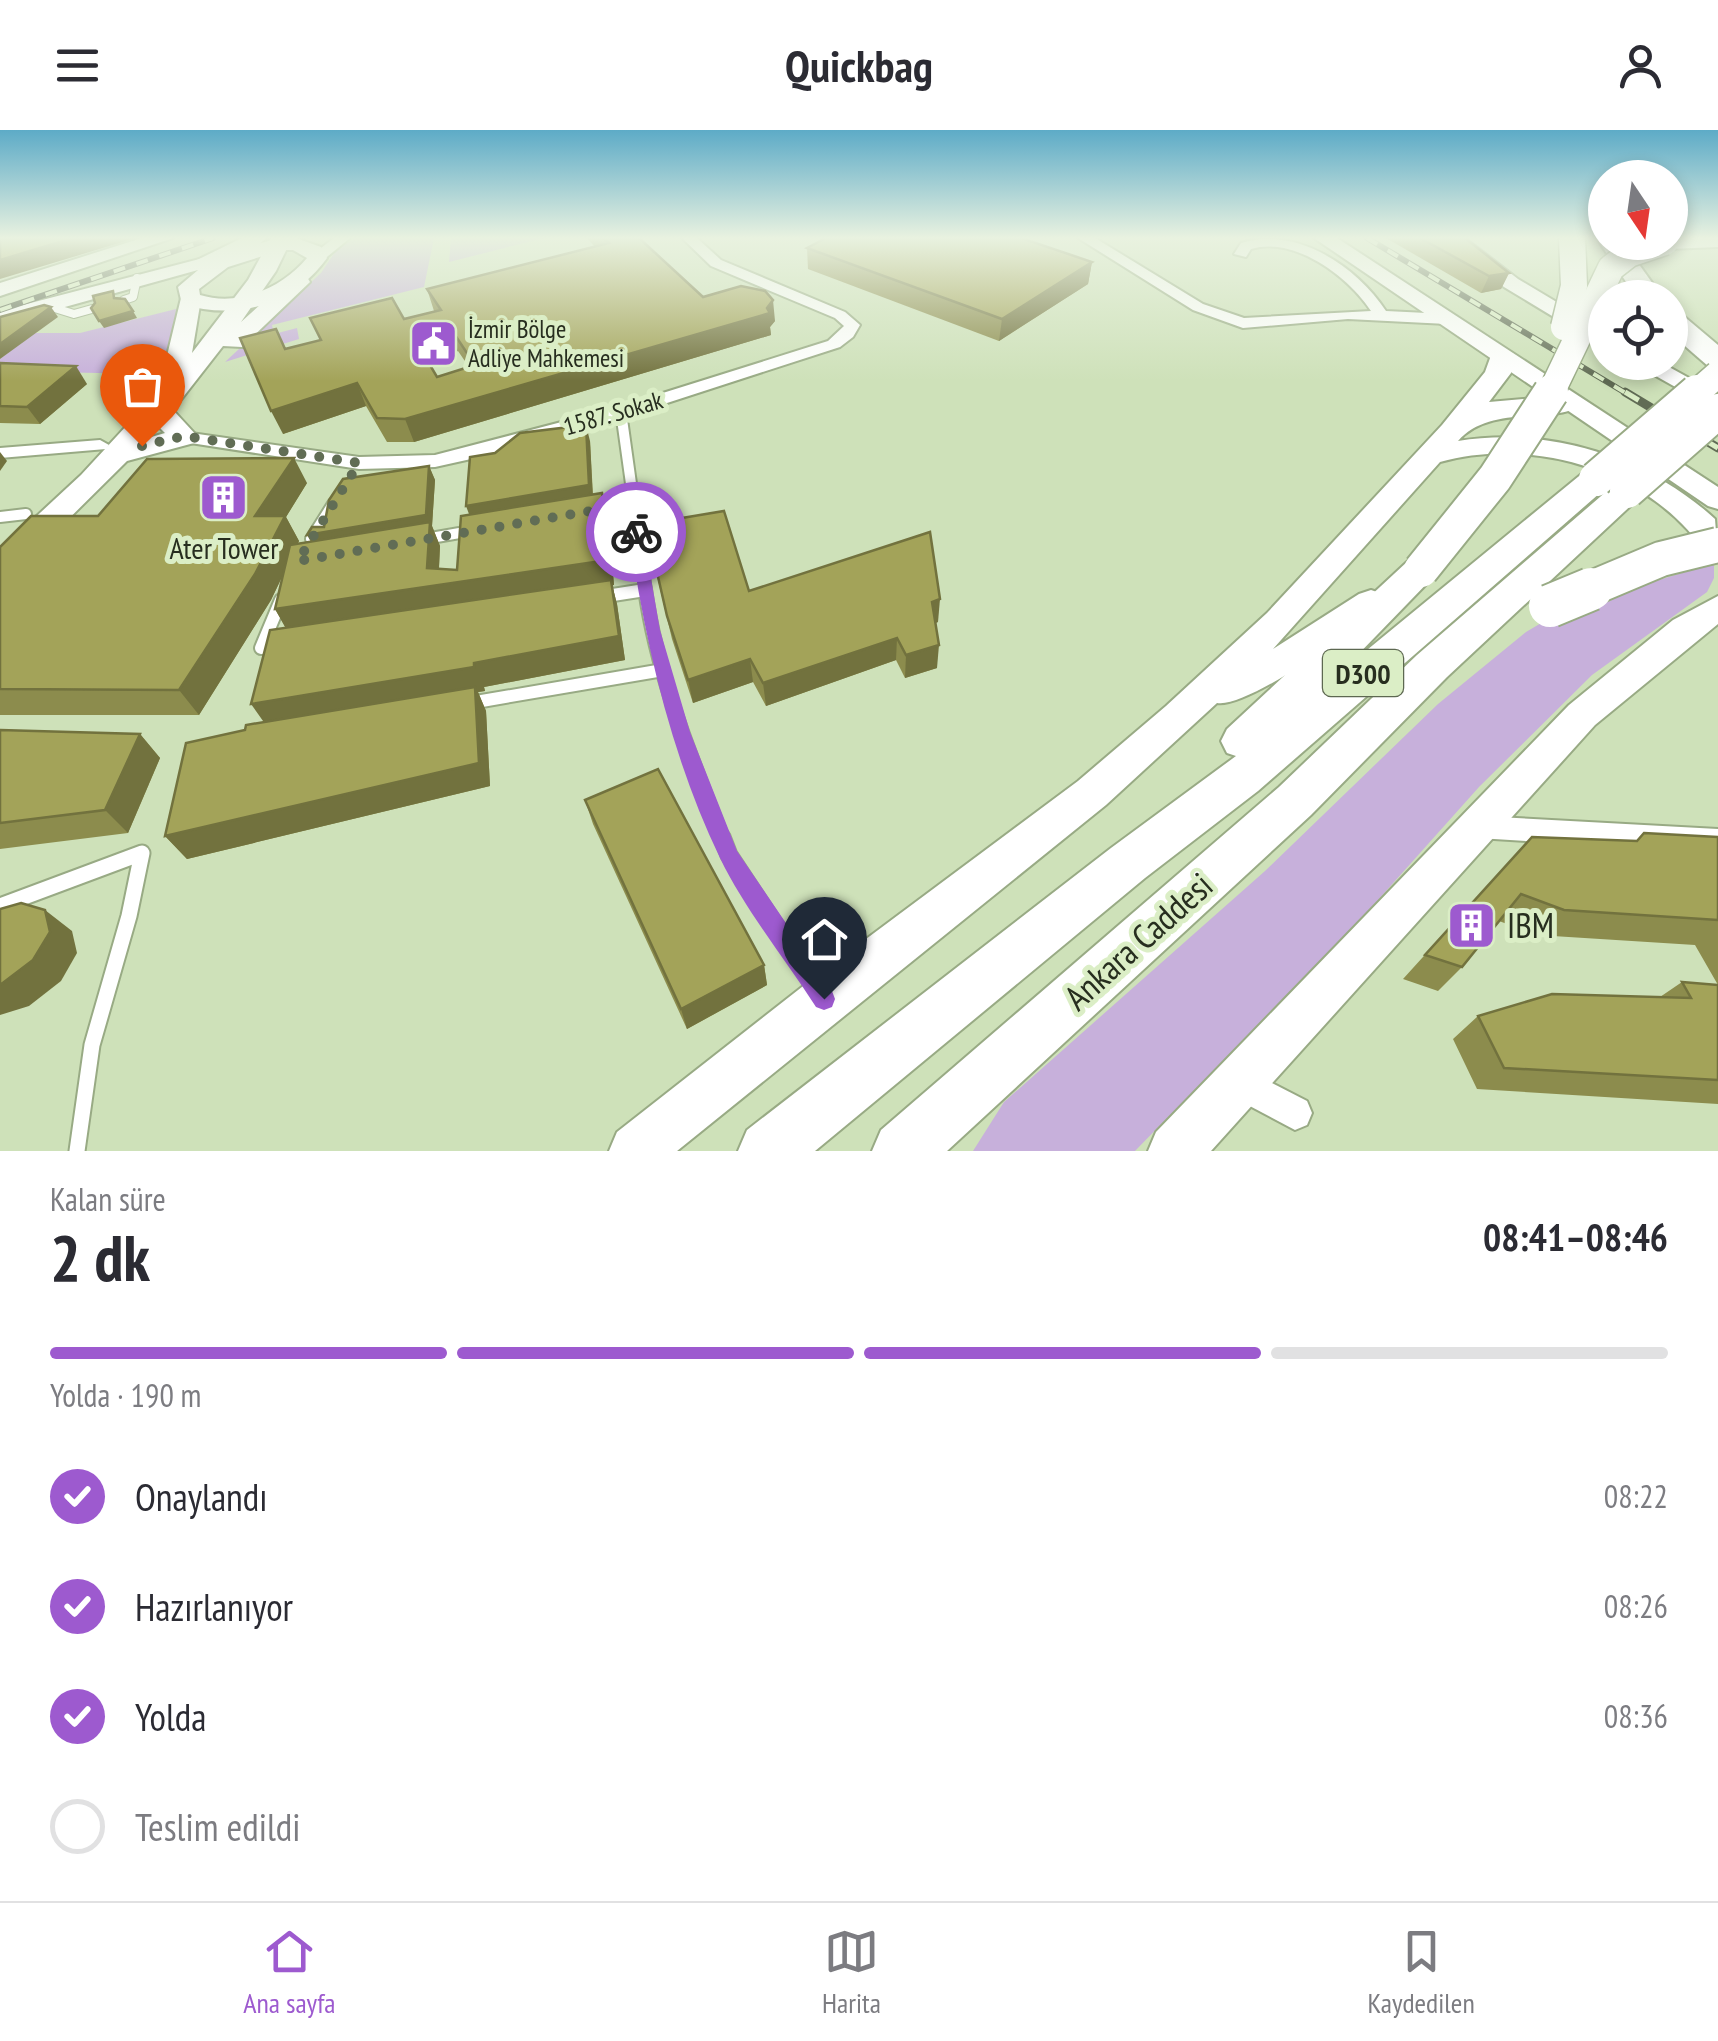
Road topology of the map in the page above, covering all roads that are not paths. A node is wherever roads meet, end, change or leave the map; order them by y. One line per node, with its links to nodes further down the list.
1 (111, 286): 19 (main road)
2 (135, 286): 17 (lane)
3 (178, 286): 16 (main road)
4 (195, 286): 16 (main road)
5 (242, 286): 18 (main road)
6 (287, 286): 18 (main road)
7 (294, 286): 33 (main road)
8 (770, 286): 34 (street, 1587. Sokak)
9 (1162, 286): 21 (street)
10 (1359, 286): 21 (street)
11 (1396, 286): 23 (main road)
12 (1415, 286): 35 (main road)
13 (1516, 286): 24 (main road)
14 (1574, 286): 31 (highway, bridge)
15 (1604, 286): 31 (highway, bridge)
16 (189, 293): 18 (main road); 28 (main road)
17 (124, 300)
18 (233, 304): 28 (main road); 33 (main road)
19 (45, 305): 20 (lane); 22 (main road)
20 (92, 309)
21 (1381, 315): 23 (street)
22 (0, 318)
23 (1447, 319): 26 (main road)
24 (1588, 330)
25 (1688, 335): 27 (highway)
26 (1502, 355): 31 (main road); 36 (main road)
27 (1718, 360)
28 (178, 364): 38 (main road)
29 (1718, 374): 42 (highway, D300, bridge)
30 (1672, 380): 32 (main road)
31 (1565, 389): 35 (main road); 36 (main road); 44 (main road); 54 (highway, bridge)
32 (1718, 408): 42 (highway, D300, bridge)
33 (159, 411): 37 (main road); 38 (main road)
34 (622, 412): 37 (street, 1587. Sokak); 45 (lane)
35 (1623, 417): 41 (main road)
36 (1452, 431): 40 (main road)
37 (184, 436): 38 (main road)
38 (109, 450): 39 (street); 47 (main road); 53 (main road)
39 (0, 454)
40 (1426, 457): 52 (main road); 63 (main road)
41 (1718, 478)
42 (1612, 485): 64 (highway, D300); 67 (highway, D300)
43 (338, 496): 51 (lane)
44 (1718, 500)
45 (632, 504): 46 (lane); 56 (lane)
46 (572, 514)
47 (13, 516): 49 (main road)
48 (494, 528): 50 (lane)
49 (0, 536)
50 (415, 541)
51 (308, 545)
52 (1718, 546): 64 (highway, bridge)
53 (0, 568)
54 (1421, 570): 63 (main road); 67 (highway)
55 (290, 579): 60 (lane)
56 (645, 590): 58 (lane); 61 (lane)
57 (1718, 593): 59 (main road)
58 (587, 598)
59 (1702, 618): 65 (main road)
60 (299, 642)
61 (663, 670): 62 (lane); 69 (lane)
62 (449, 707)
63 (1178, 716): 69 (main road)
64 (1372, 727): 71 (highway, Ankara Caddesi / D300)
65 (1478, 827): 66 (street); 70 (main road)
66 (1718, 840)
67 (1128, 863): 75 (highway, Ankara Caddesi / D300)
68 (0, 906): 73 (lane)
69 (824, 999): 74 (main road)
70 (1241, 1083): 72 (street); 78 (main road)
71 (964, 1095): 76 (highway, Ankara Caddesi / D300); 77 (main road)
72 (1295, 1113)
73 (76, 1151)
74 (636, 1151)
75 (768, 1151)
76 (902, 1151)
77 (923, 1151)
78 (1175, 1151)

